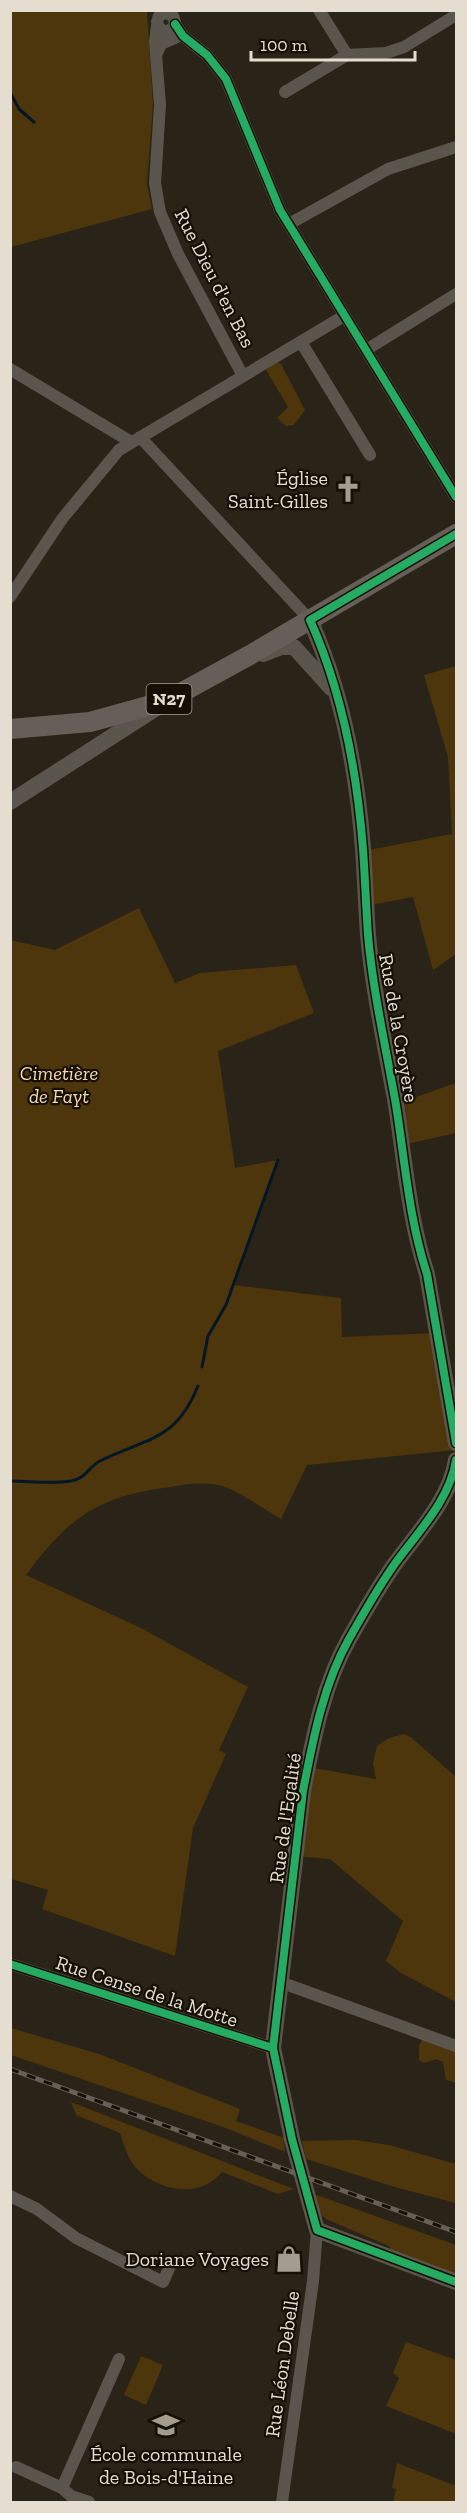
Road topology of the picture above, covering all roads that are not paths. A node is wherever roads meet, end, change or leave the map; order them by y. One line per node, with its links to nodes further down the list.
1 (319, 10): 5 (street)
2 (456, 15): 5 (street)
3 (167, 19): 4 (street); 4 (street); 8 (street)
4 (157, 53): 14 (street, Rue Dieu d'en Bas)
5 (347, 55): 6 (street)
6 (285, 92)
7 (456, 147): 8 (street)
8 (289, 225): 10 (street)
9 (456, 294): 12 (street)
10 (344, 316): 11 (street); 12 (street)
11 (301, 342): 14 (street); 16 (street)
12 (366, 350): 17 (street)
13 (10, 369): 15 (street)
14 (243, 376): 15 (street)
15 (135, 440): 19 (street); 20 (street)
16 (370, 455)
17 (456, 497)
18 (456, 534): 20 (main road, N27)
19 (10, 597)
20 (310, 620): 21 (main road, N27); 22 (street, Rue de la Croyère)
21 (250, 655): 22 (street, Rue de la Croyère); 23 (main road, N27)
22 (339, 699): 28 (street, Rue de la Croyère)
23 (115, 721): 24 (main road, N27); 26 (street)
24 (53, 727): 25 (main road, N27); 26 (street)
25 (10, 729)
26 (88, 747): 27 (street)
27 (10, 802)
28 (456, 1443)
29 (456, 1463): 31 (street, Rue de l'Egalité)
30 (10, 1964): 33 (street, Rue Cense de la Motte)
31 (280, 1982): 32 (street); 33 (street, Rue de l'Egalité)
32 (456, 2046)
33 (273, 2048): 35 (street, Rue de l'Egalité)
34 (10, 2196): 36 (street)
35 (315, 2225): 37 (street); 42 (street, Rue Léon Debelle)
36 (170, 2266)
37 (456, 2283)
38 (119, 2359): 40 (street)
39 (16, 2467): 40 (street)
40 (67, 2496): 41 (street)
41 (89, 2502)
42 (282, 2502)

